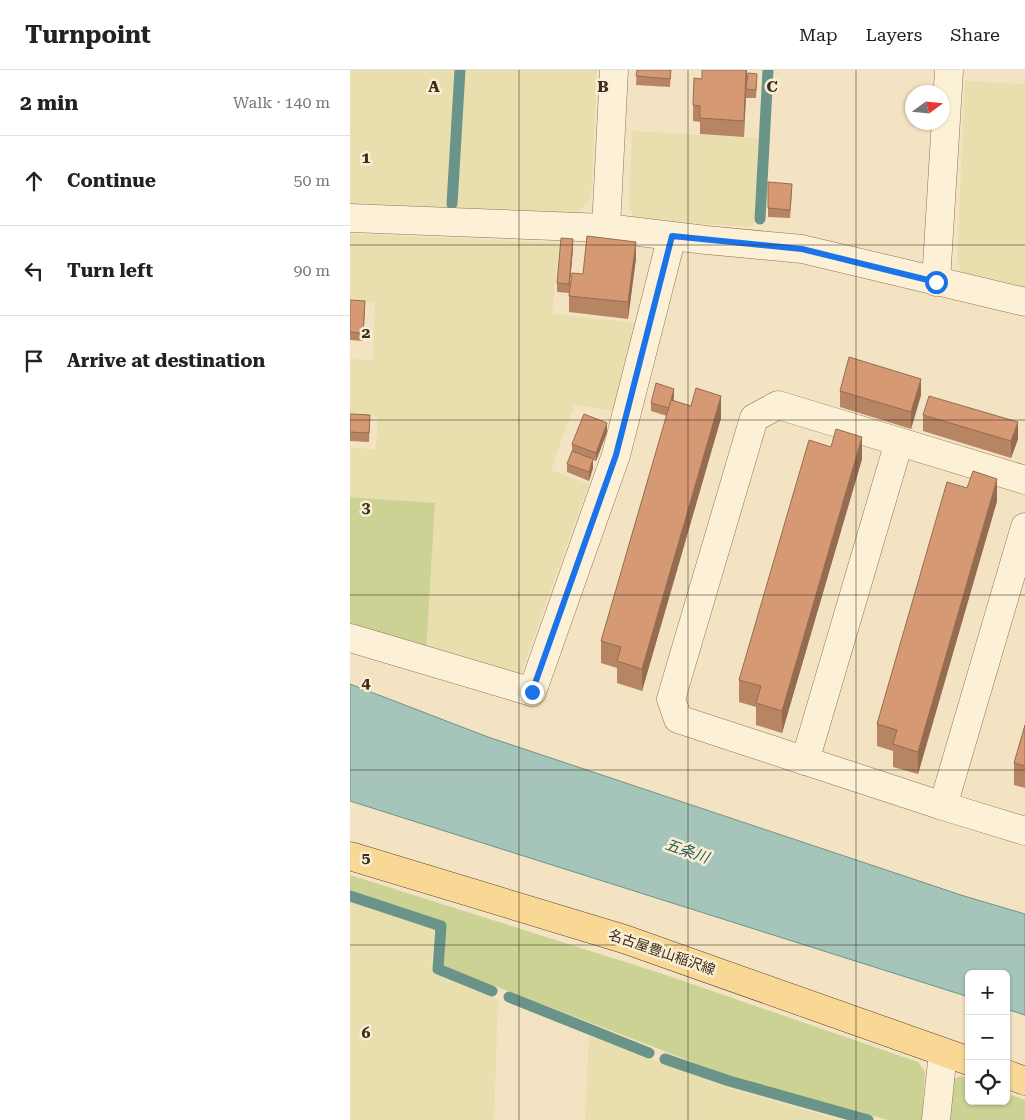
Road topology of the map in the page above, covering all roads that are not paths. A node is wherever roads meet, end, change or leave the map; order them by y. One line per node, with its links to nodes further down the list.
1 (614, 70): 4 (street)
2 (949, 70): 6 (street)
3 (350, 218): 4 (street)
4 (606, 228): 5 (street)
5 (672, 236): 6 (street); 11 (street)
6 (936, 282): 7 (street)
7 (1025, 302)
8 (899, 442): 9 (street); 12 (street); 12 (street)
9 (1025, 480)
10 (1025, 526): 13 (street)
11 (350, 638)
12 (805, 761): 13 (street)
13 (943, 806): 14 (street)
14 (1025, 831)
15 (350, 856): 16 (main road, 名古屋豊山稲沢線)
16 (943, 1052): 17 (main road, 名古屋豊山稲沢線); 20 (street)
17 (966, 1060)
18 (1010, 1075): 19 (main road)
19 (1025, 1081)
20 (936, 1120)

